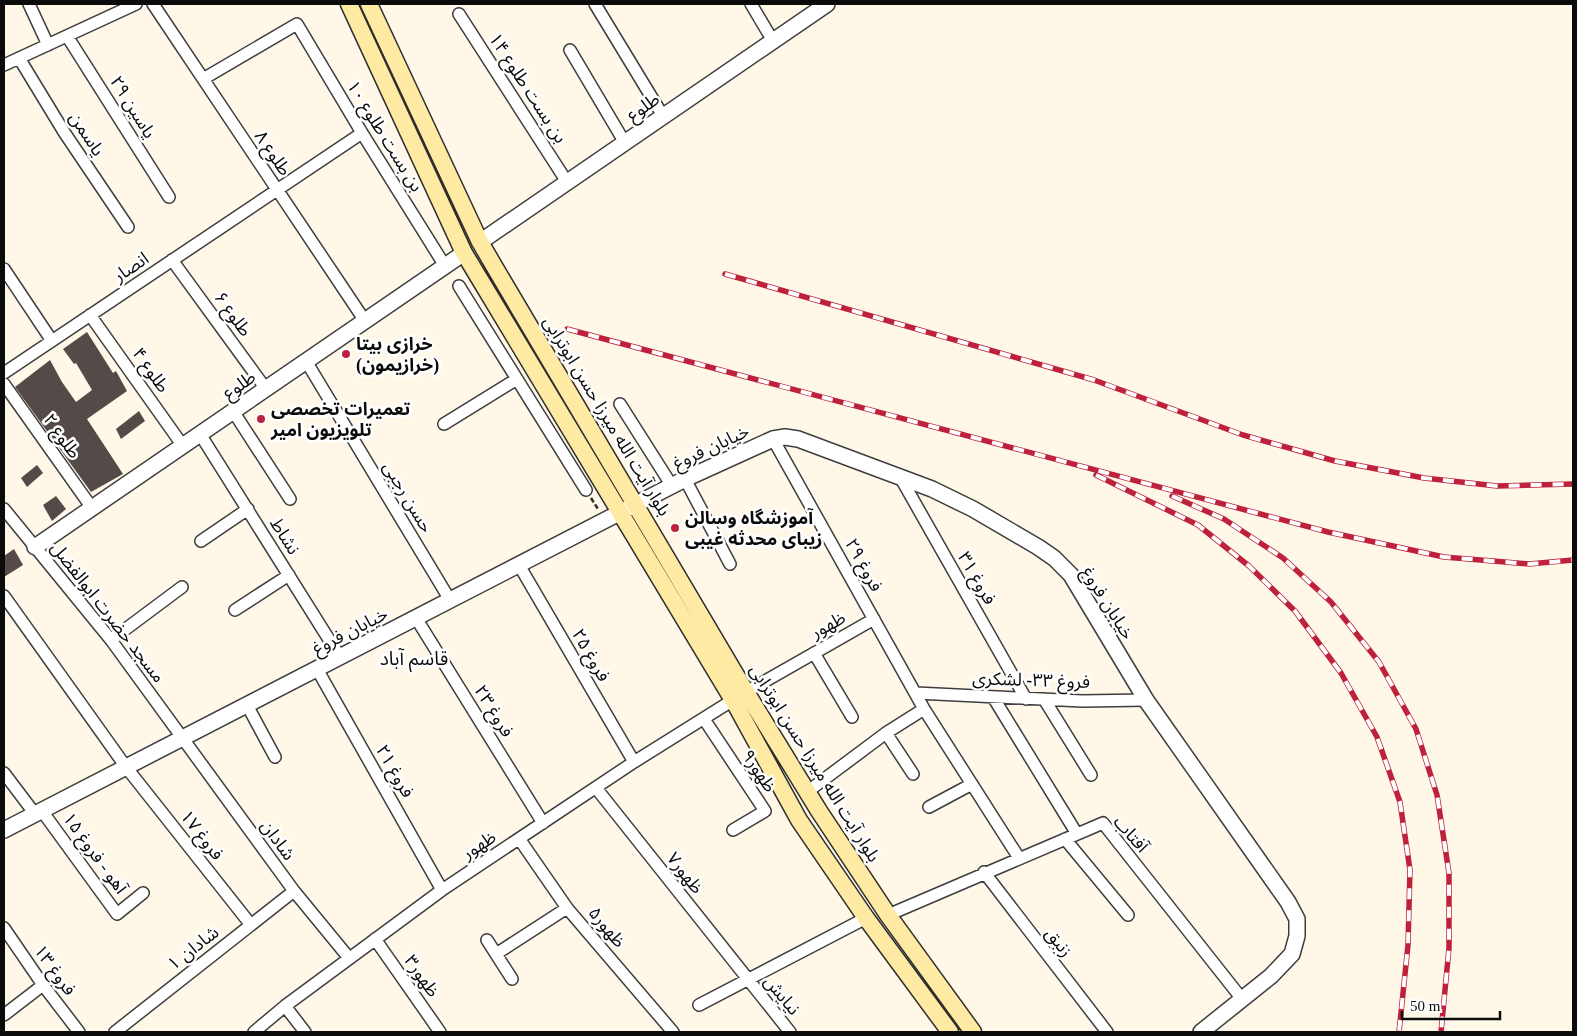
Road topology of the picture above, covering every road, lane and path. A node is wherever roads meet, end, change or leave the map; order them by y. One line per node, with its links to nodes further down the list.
1 (29, 4): 12 (street)
2 (153, 4): 16 (street, طلوع ۸)
3 (348, 4): 25 (main road, بلوار آیت الله میرزا حسن ابوترابی)
4 (369, 4): 24 (main road, بلوار آیت الله میرزا حسن ابوترابی)
5 (595, 4): 17 (street)
6 (751, 4): 11 (street)
7 (827, 4): 11 (street, طلوع)
8 (130, 5): 10 (street)
9 (459, 14): 20 (street, بن بست طلوع ۱۴)
10 (67, 36): 12 (street); 22 (street, یاسین ۲۹)
11 (773, 41): 17 (street, طلوع)
12 (48, 45): 14 (street)
13 (570, 50): 19 (street)
14 (19, 58): 15 (street); 23 (street, یاسمن)
15 (4, 65)
16 (203, 79): 18 (street, بن بست طلوع ۱۰); 21 (street, طلوع ۸)
17 (663, 116): 19 (street, طلوع)
18 (362, 133): 21 (street, انصار); 27 (street, بن بست طلوع ۱۰)
19 (625, 143): 20 (street, طلوع)
20 (567, 182): 24 (street, طلوع)
21 (277, 190): 26 (street, انصار); 33 (street, طلوع ۸)
22 (168, 197)
23 (128, 227)
24 (480, 242): 25 (main road); 52 (main road, بلوار آیت الله میرزا حسن ابوترابی)
25 (464, 253): 27 (street, طلوع); 30 (main road, بلوار آیت الله میرزا حسن ابوترابی)
26 (172, 260): 31 (street, انصار); 39 (street, طلوع ۶)
27 (446, 266): 33 (street, طلوع)
28 (4, 269): 34 (street)
29 (459, 286): 32 (street)
30 (497, 309): 32 (street); 45 (main road, بلوار آیت الله میرزا حسن ابوترابی)
31 (90, 315): 34 (street, انصار); 46 (street, طلوع ۴)
32 (481, 320): 37 (street)
33 (365, 321): 35 (street, طلوع)
34 (52, 341): 36 (street, انصار)
35 (306, 362): 39 (street, طلوع); 65 (street, حسن رجبی)
36 (4, 373)
37 (517, 378): 42 (street); 47 (street)
38 (4, 384): 53 (street, طلوع ۲)
39 (266, 389): 41 (street, طلوع)
40 (620, 404): 49 (street)
41 (233, 412): 43 (street, طلوع); 51 (street)
42 (444, 424)
43 (200, 434): 46 (street, طلوع); 55 (street, نشاط)
44 (774, 439): 48 (street, خیابان فروغ); 49 (street, خیابان فروغ); 68 (street, فروغ ۲۹)
45 (580, 445): 47 (street); 56 (main road, بلوار آیت الله میرزا حسن ابوترابی)
46 (182, 446): 53 (street, طلوع)
47 (564, 455): 50 (street)
48 (899, 475): 76 (street, فروغ ۳۱); 78 (street, خیابان فروغ)
49 (679, 483): 52 (street, خیابان فروغ); 60 (street)
50 (586, 490): 57 (path)
51 (290, 499)
52 (636, 505): 56 (street, خیابان فروغ); 74 (main road, بلوار آیت الله میرزا حسن ابوترابی)
53 (92, 508): 59 (street, طلوع)
54 (4, 509): 59 (street, مسجد حضرت ابوالفضل)
55 (248, 509): 58 (street); 62 (street, نشاط)
56 (621, 512): 57 (street, خیابان فروغ); 74 (main road, بلوار آیت الله میرزا حسن ابوترابی)
57 (605, 521): 61 (street, خیابان فروغ)
58 (201, 541)
59 (35, 547): 69 (street, مسجد حضرت ابوالفضل)
60 (730, 564)
61 (519, 565): 65 (street, خیابان فروغ); 86 (street, فروغ ۲۵)
62 (289, 575): 66 (street); 71 (street, نشاط)
63 (182, 587): 69 (street)
64 (4, 596): 87 (street, فروغ ۱۷)
65 (450, 600): 67 (street, خیابان فروغ)
66 (235, 610)
67 (416, 618): 71 (street, خیابان فروغ); 96 (street, فروغ ۲۳)
68 (874, 619): 70 (street, ظهور); 73 (street, فروغ ۲۹)
69 (111, 640): 84 (street, مسجد حضرت ابوالفضل)
70 (814, 654): 74 (street, ظهور); 81 (street)
71 (340, 657): 72 (street, خیابان فروغ)
72 (317, 669): 79 (street, خیابان فروغ); 104 (street, فروغ ۲۱)
73 (916, 693): 75 (street, فروغ ۳۳- لشکری); 80 (street, فروغ ۲۹)
74 (739, 696): 82 (street, ظهور); 93 (main road, بلوار آیت الله میرزا حسن ابوترابی); 110 (main road, بلوار آیت الله میرزا حسن ابوترابی)
75 (992, 697): 76 (street, فروغ ۳۳- لشکری); 99 (street)
76 (1026, 699): 77 (street, فروغ ۳۳- لشکری)
77 (1044, 699): 78 (street, فروغ ۳۳- لشکری); 90 (street)
78 (1146, 700): 120 (street, خیابان فروغ)
79 (247, 705): 84 (street, خیابان فروغ); 85 (street)
80 (924, 709): 83 (street); 91 (street, فروغ ۲۹)
81 (852, 717)
82 (704, 719): 86 (street, ظهور); 98 (street, ظهور۹)
83 (886, 733): 89 (street); 93 (street)
84 (182, 739): 87 (street, خیابان فروغ); 105 (street, شادان)
85 (275, 757)
86 (634, 762): 92 (street, ظهور)
87 (126, 767): 95 (street, خیابان فروغ); 111 (street, فروغ ۱۷)
88 (4, 773): 95 (street)
89 (913, 774)
90 (1091, 775)
91 (972, 784): 94 (street); 102 (street, فروغ ۲۹)
92 (596, 788): 96 (street, ظهور); 118 (street, ظهور۷)
93 (808, 792): 108 (main road, بلوار آیت الله میرزا حسن ابوترابی)
94 (929, 807)
95 (39, 812): 97 (street, خیابان فروغ); 106 (street, آهو - فروغ ۱۵)
96 (542, 823): 101 (street, ظهور)
97 (4, 830)
98 (733, 830)
99 (1077, 834): 100 (street, آفتاب); 120 (street, آفتاب)
100 (1065, 839): 102 (street, آفتاب); 109 (street)
101 (520, 840): 104 (street, ظهور); 107 (street, ظهور۵)
102 (1019, 858): 103 (street, آفتاب)
103 (984, 872): 108 (street, آفتاب); 133 (street, زنبق)
104 (442, 890): 113 (street, ظهور)
105 (294, 891): 111 (street, شادان ۱); 116 (street, شادان)
106 (142, 893)
107 (567, 908): 115 (street); 129 (street, ظهور۵)
108 (888, 915): 132 (main road, بلوار آیت الله میرزا حسن ابوترابی)
109 (1128, 915)
110 (866, 918): 118 (street); 131 (main road, بلوار آیت الله میرزا حسن ابوترابی)
111 (251, 925): 125 (street, شادان ۱)
112 (4, 928): 119 (street, فروغ ۱۳)
113 (375, 939): 116 (street, ظهور); 128 (street, ظهور۳)
114 (487, 940): 115 (street)
115 (496, 954): 117 (street)
116 (350, 958): 122 (street, ظهور)
117 (512, 979)
118 (747, 980): 121 (street); 130 (street, نيايش)
119 (43, 985): 123 (street); 124 (street, فروغ ۱۳)
120 (1242, 999): 134 (street)
121 (700, 1005)
122 (285, 1006): 126 (street, ظهور); 127 (street)
123 (4, 1015)
124 (79, 1032)
125 (115, 1032)
126 (254, 1032)
127 (305, 1032)
128 (440, 1032)
129 (673, 1032)
130 (790, 1032)
131 (950, 1032)
132 (973, 1032)
133 (1107, 1032)
134 (1201, 1032)

